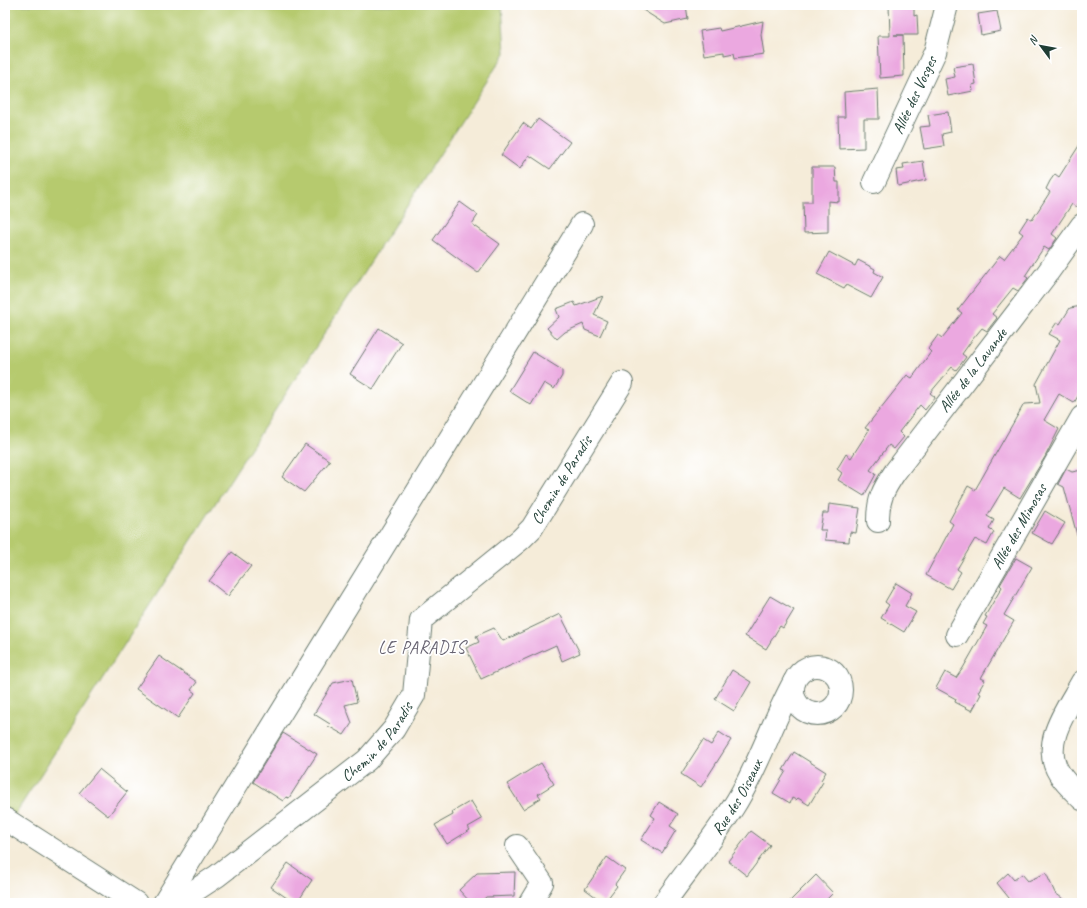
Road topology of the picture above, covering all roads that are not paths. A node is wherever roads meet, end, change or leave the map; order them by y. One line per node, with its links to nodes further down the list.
1 (947, 5): 2 (street, Allée des Vosges)
2 (874, 182)
3 (582, 224): 15 (street)
4 (1082, 224): 7 (street, Allée de la Lavande)
5 (622, 383): 16 (street, Chemin de Paradis)
6 (1082, 417): 8 (street, Allée des Mimosas)
7 (878, 521)
8 (957, 635)
9 (794, 682): 18 (street, Rue des Oiseaux)
10 (1082, 682): 11 (street)
11 (1082, 799)
12 (5, 819): 14 (street)
13 (517, 846): 17 (street)
14 (136, 903)
15 (164, 903)
16 (176, 903)
17 (530, 903)
18 (664, 903)

